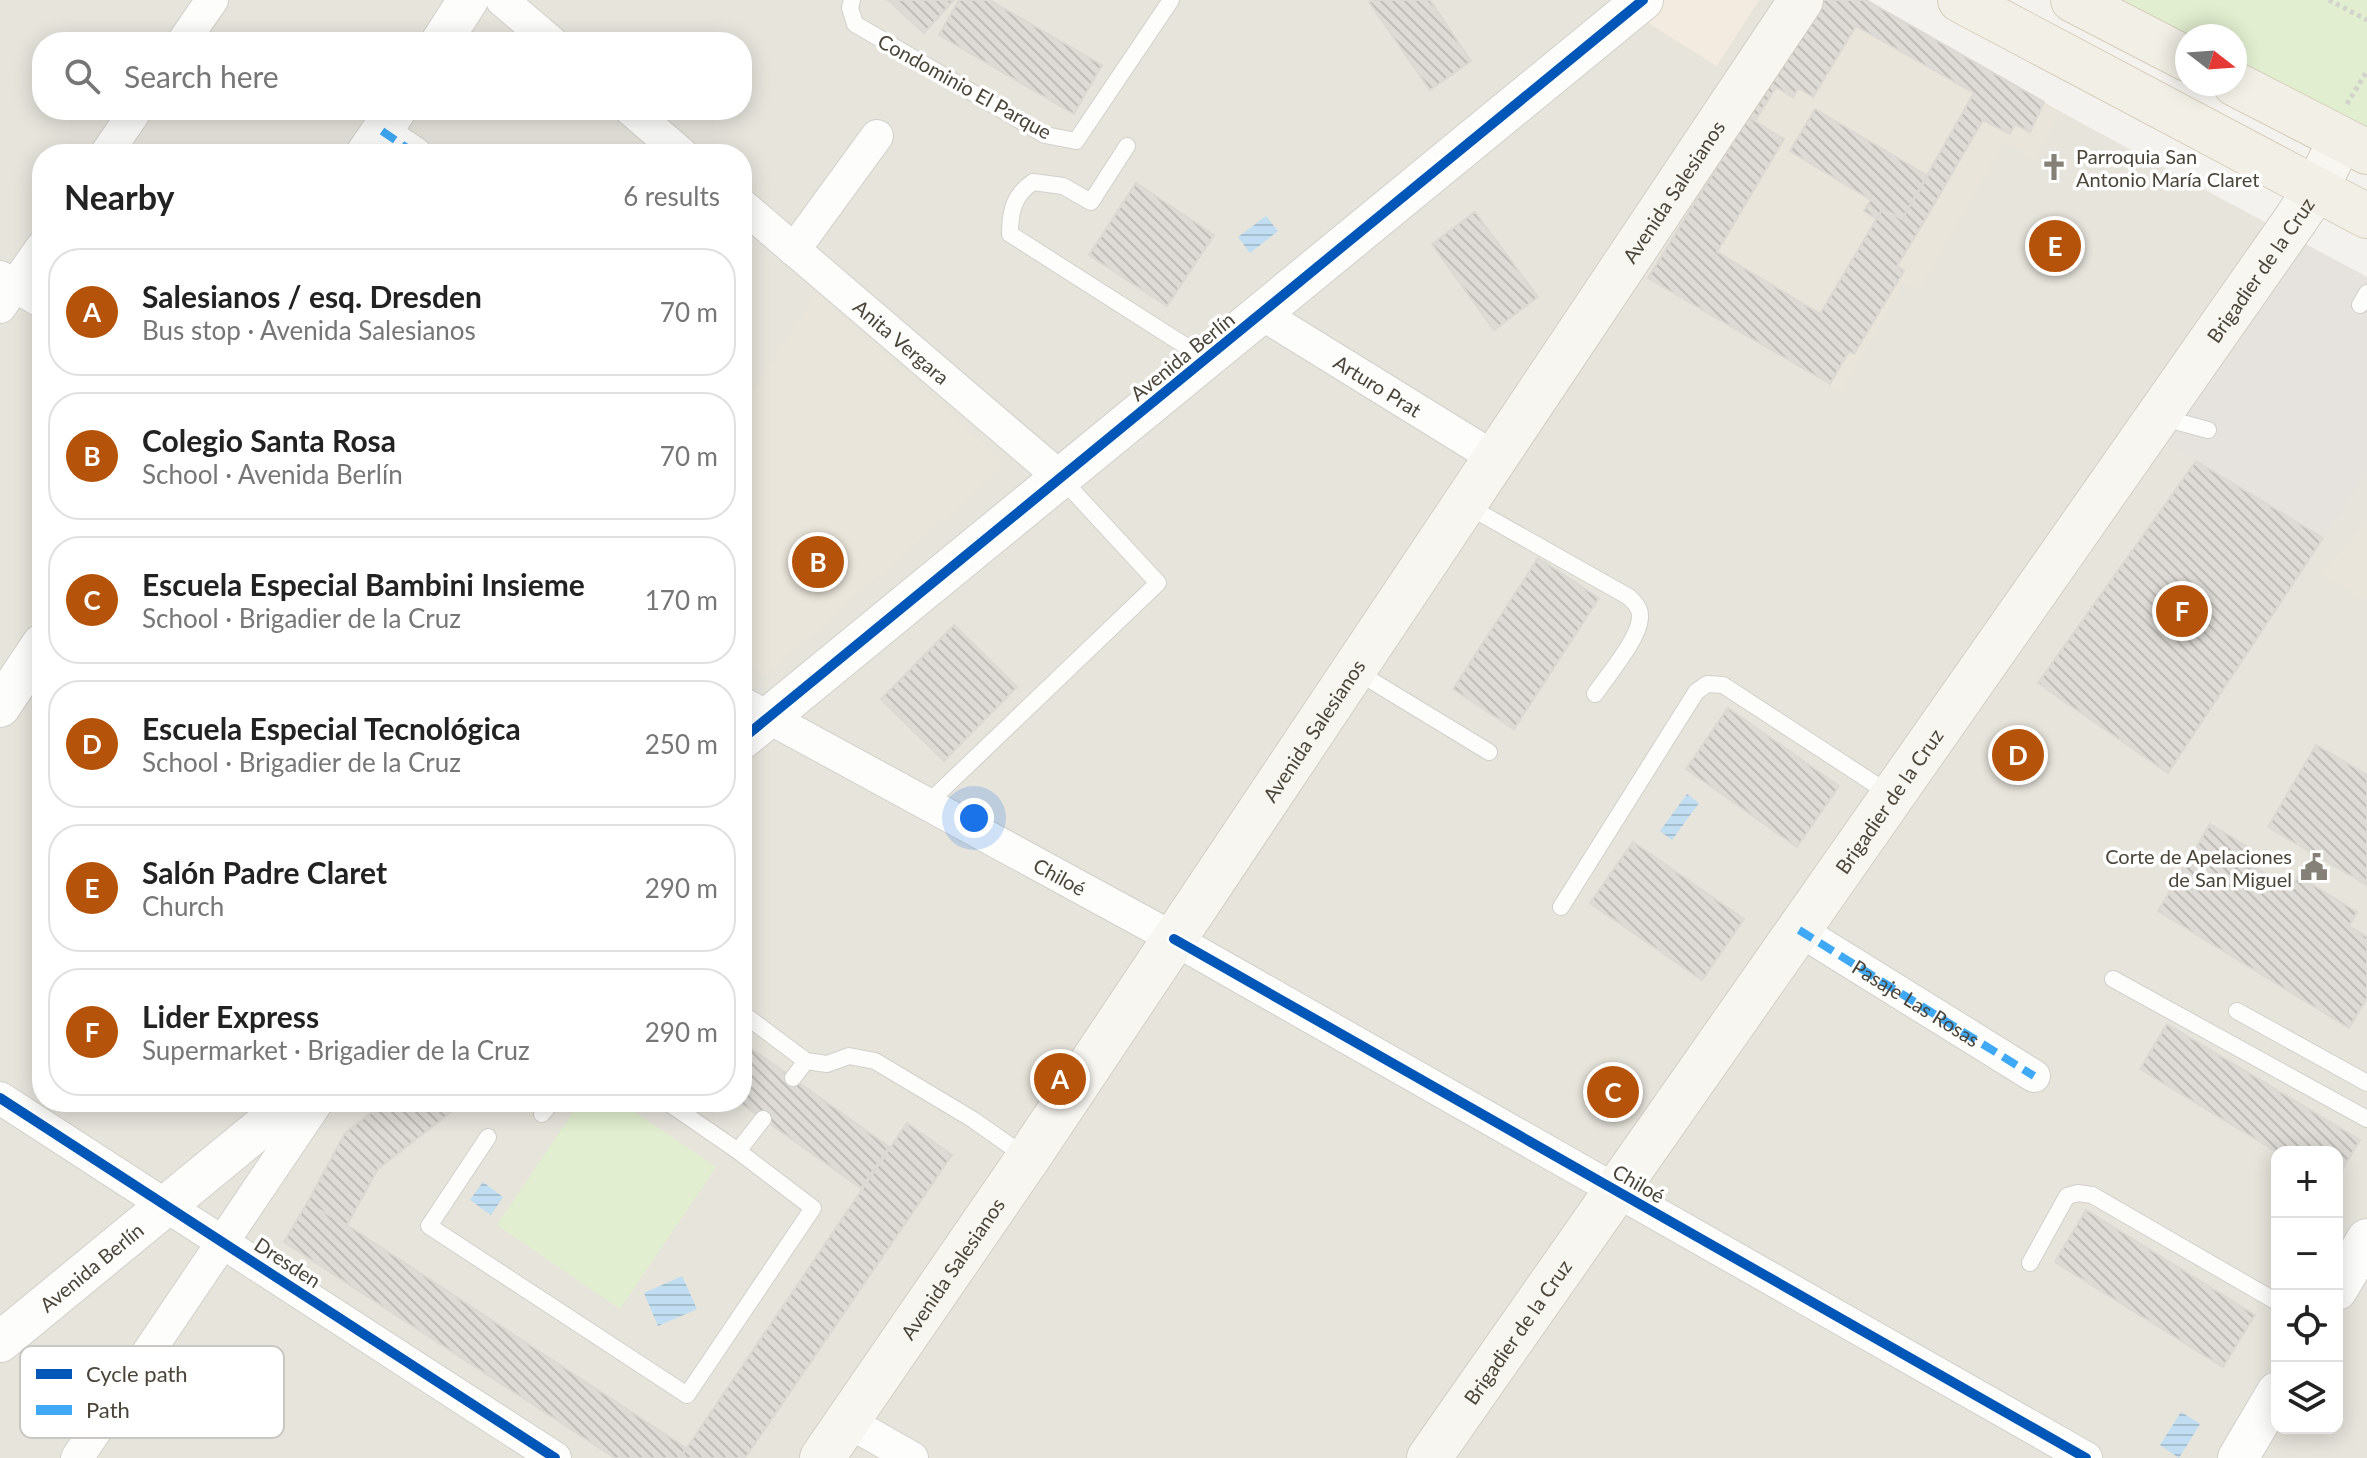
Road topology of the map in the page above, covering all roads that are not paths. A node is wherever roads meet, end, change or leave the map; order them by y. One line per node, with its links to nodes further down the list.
1 (212, 0): 10 (street)
2 (468, 0): 11 (street)
3 (502, 0): 12 (street)
4 (852, 0): 5 (lane, Condominio El Parque)
5 (1171, 0)
6 (1643, 0): 30 (street, Avenida Berlín)
7 (1801, 0): 34 (main road, Avenida Salesianos)
8 (1960, 0): 24 (main road)
9 (2073, 0): 13 (main road)
10 (190, 32)
11 (447, 32)
12 (539, 32)
13 (2175, 53)
14 (2247, 89): 18 (main road)
15 (129, 120): 20 (street)
16 (643, 120): 22 (street)
17 (381, 132): 21 (street)
18 (2351, 133): 24 (main road, Brigadier de la Cruz)
19 (877, 136): 27 (street)
20 (113, 144)
21 (400, 144)
22 (670, 144)
23 (1127, 146): 31 (lane)
24 (2316, 189): 26 (main road); 32 (main road, Brigadier de la Cruz)
25 (752, 214): 27 (street, Anita Vergara)
26 (2367, 216)
27 (794, 250): 35 (street, Anita Vergara)
28 (32, 263): 29 (street)
29 (14, 293)
30 (1262, 314): 31 (street, Avenida Berlín); 34 (street, Arturo Prat)
31 (1207, 360): 35 (street, Avenida Berlín)
32 (2159, 416): 33 (lane); 44 (main road, Brigadier de la Cruz)
33 (2208, 430)
34 (1495, 458): 36 (main road, Avenida Salesianos)
35 (1061, 478): 41 (street, Avenida Berlín); 45 (lane)
36 (1464, 504): 38 (main road, Avenida Salesianos); 39 (lane)
37 (32, 659): 40 (street)
38 (1354, 670): 43 (lane); 48 (main road, Avenida Salesianos)
39 (1595, 694)
40 (0, 707)
41 (752, 718)
42 (752, 721): 45 (street, Chiloé)
43 (1489, 752)
44 (1893, 796): 46 (lane); 47 (main road, Brigadier de la Cruz)
45 (926, 805): 48 (street, Chiloé)
46 (1561, 907)
47 (1799, 930): 53 (street, Pasaje Las Rosas); 65 (main road, Brigadier de la Cruz)
48 (1174, 939): 64 (main road, Avenida Salesianos); 65 (street, Chiloé)
49 (2113, 979): 61 (lane)
50 (2237, 1011): 55 (lane)
51 (752, 1020): 52 (lane)
52 (806, 1061): 54 (lane); 64 (lane)
53 (2034, 1076)
54 (793, 1078)
55 (2367, 1083)
56 (0, 1098): 66 (street, Dresden)
57 (280, 1112): 66 (street, Avenida Berlín)
58 (310, 1112): 68 (street)
59 (681, 1112): 63 (lane)
60 (763, 1119): 63 (lane)
61 (2367, 1119)
62 (488, 1137): 63 (lane)
63 (738, 1151)
64 (1028, 1158): 75 (main road, Avenida Salesianos)
65 (1616, 1190): 81 (main road, Brigadier de la Cruz); 82 (street, Chiloé)
66 (167, 1204): 68 (street, Dresden); 72 (street, Avenida Berlín)
67 (2367, 1239): 70 (street)
68 (223, 1241): 73 (street); 78 (street, Dresden)
69 (2030, 1263): 71 (lane)
70 (2343, 1280)
71 (2271, 1299)
72 (0, 1342)
73 (152, 1346)
74 (2271, 1402): 83 (street)
75 (847, 1421): 79 (main road, Avenida Salesianos); 80 (street)
76 (90, 1438): 77 (street)
77 (77, 1458)
78 (555, 1458)
79 (822, 1458)
80 (912, 1458)
81 (1429, 1458)
82 (2086, 1458)
83 (2238, 1458)

